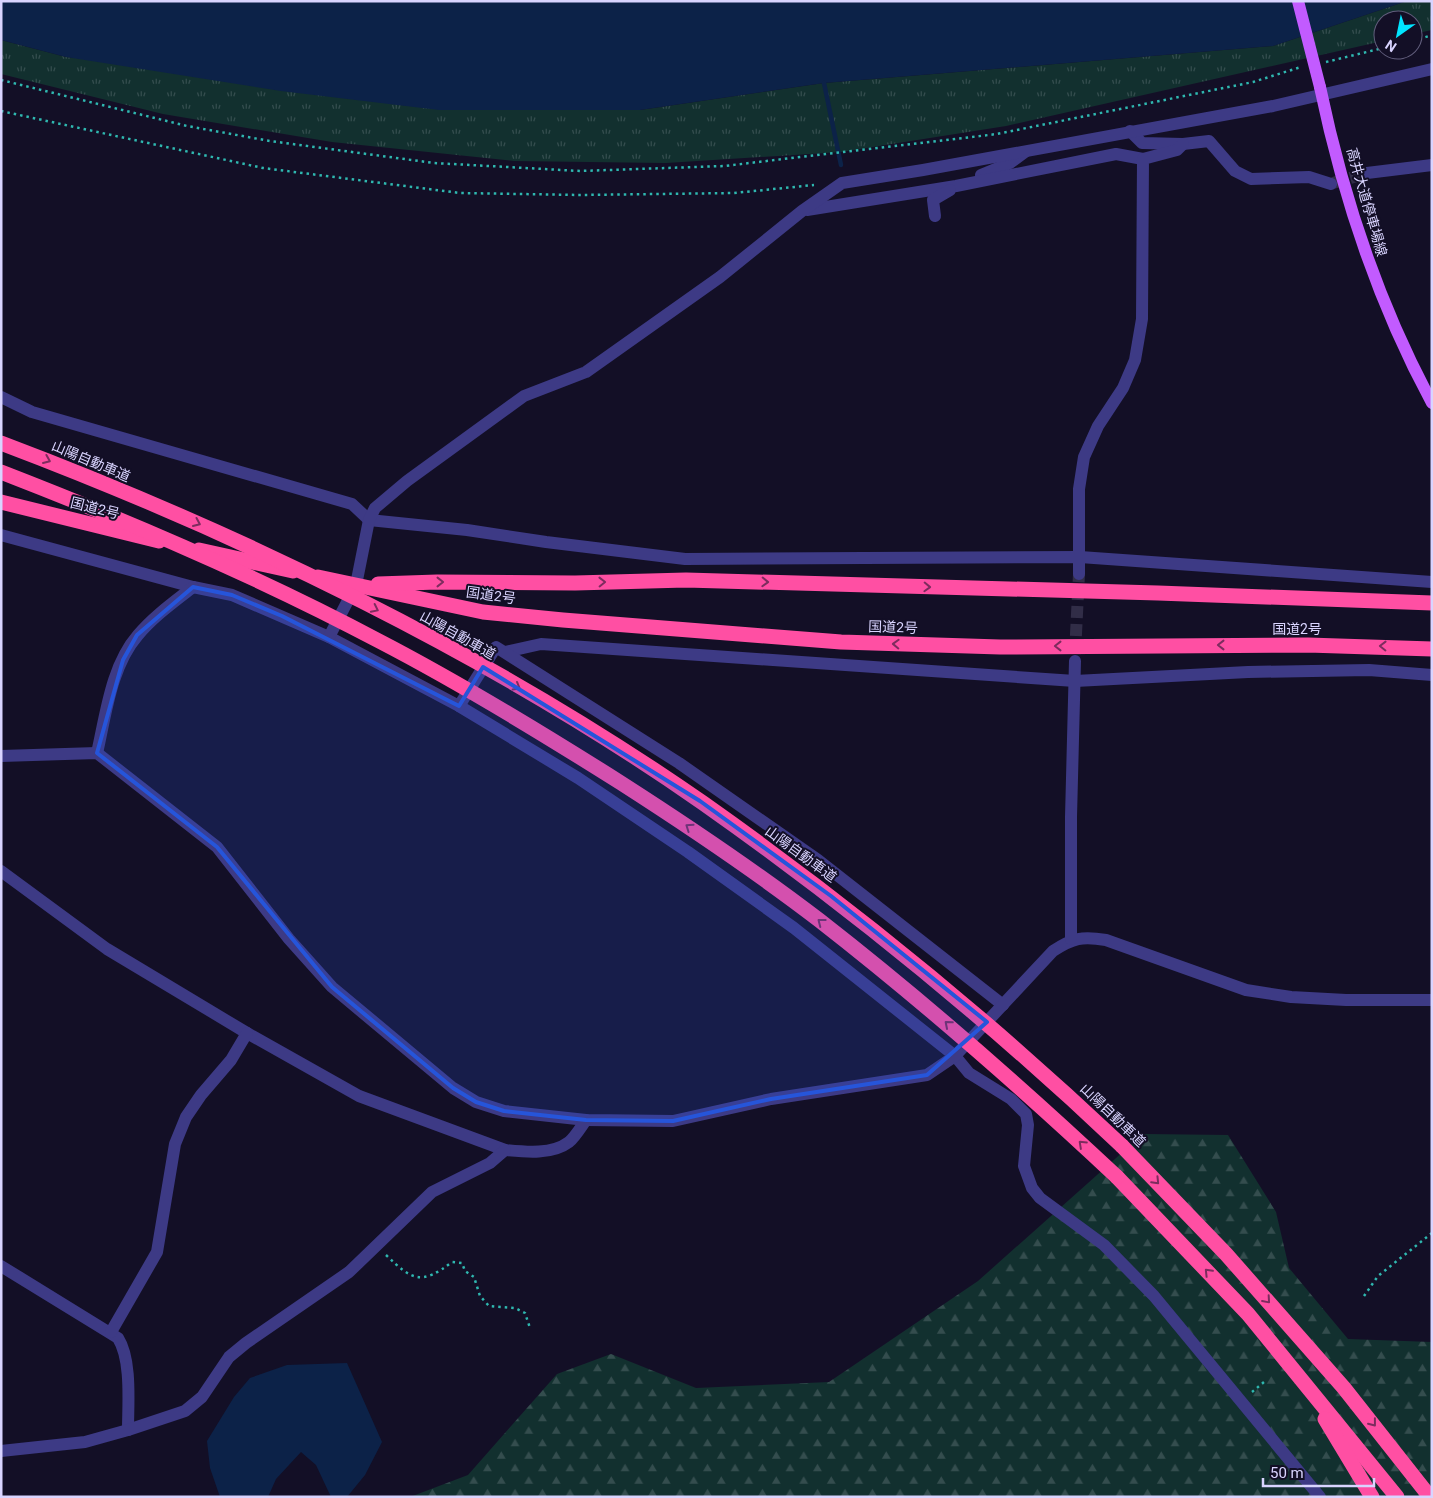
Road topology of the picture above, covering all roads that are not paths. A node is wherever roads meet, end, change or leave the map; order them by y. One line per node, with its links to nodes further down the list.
1 (1298, 1): 3 (main road, 高井大道停車場線, bridge)
2 (1432, 69): 3 (street)
3 (1321, 91): 4 (street); 15 (main road, 高井大道停車場線)
4 (1130, 131): 5 (street); 6 (street)
5 (1183, 144): 7 (street); 10 (street)
6 (1027, 150): 11 (street); 12 (street)
7 (1143, 159): 11 (street); 21 (street)
8 (1432, 165): 9 (street)
9 (1367, 173)
10 (1331, 184)
11 (956, 186): 12 (street); 13 (street)
12 (802, 211): 19 (street)
13 (936, 216)
14 (1, 397): 19 (street)
15 (1432, 403)
16 (1, 443): 52 (highway, 山陽自動車道, one-way to 52, bridge)
17 (1, 472): 46 (highway, one-way to 17, bridge)
18 (1, 502): 24 (highway, 国道2号)
19 (369, 520): 21 (street); 24 (street)
20 (1, 536): 25 (street)
21 (1080, 557): 22 (street); 23 (street)
22 (1079, 574)
23 (1432, 582)
24 (356, 586): 26 (highway, 国道2号, one-way to 26); 27 (street); 28 (highway, 国道2号, one-way to 24)
25 (193, 587): 27 (street); 34 (street)
26 (1432, 602)
27 (329, 637): 33 (street)
28 (1432, 649)
29 (505, 652): 32 (street); 33 (street); 39 (street)
30 (1075, 661): 32 (street)
31 (1432, 675): 32 (street)
32 (1075, 681): 37 (street)
33 (459, 706): 41 (street)
34 (96, 753): 35 (street); 42 (street)
35 (1, 756)
36 (1, 871): 40 (street)
37 (1071, 939): 38 (street); 39 (street)
38 (1432, 1000)
39 (1003, 1005): 41 (street)
40 (247, 1033): 43 (street); 45 (street)
41 (955, 1056): 42 (street); 49 (street)
42 (586, 1120): 43 (street)
43 (505, 1150): 47 (street)
44 (1, 1266): 45 (street)
45 (111, 1332): 47 (street)
46 (1292, 1365): 50 (highway); 51 (highway)
47 (128, 1430): 48 (street)
48 (1, 1451)
49 (1320, 1497)
50 (1372, 1497)
51 (1397, 1497)
52 (1431, 1497)

